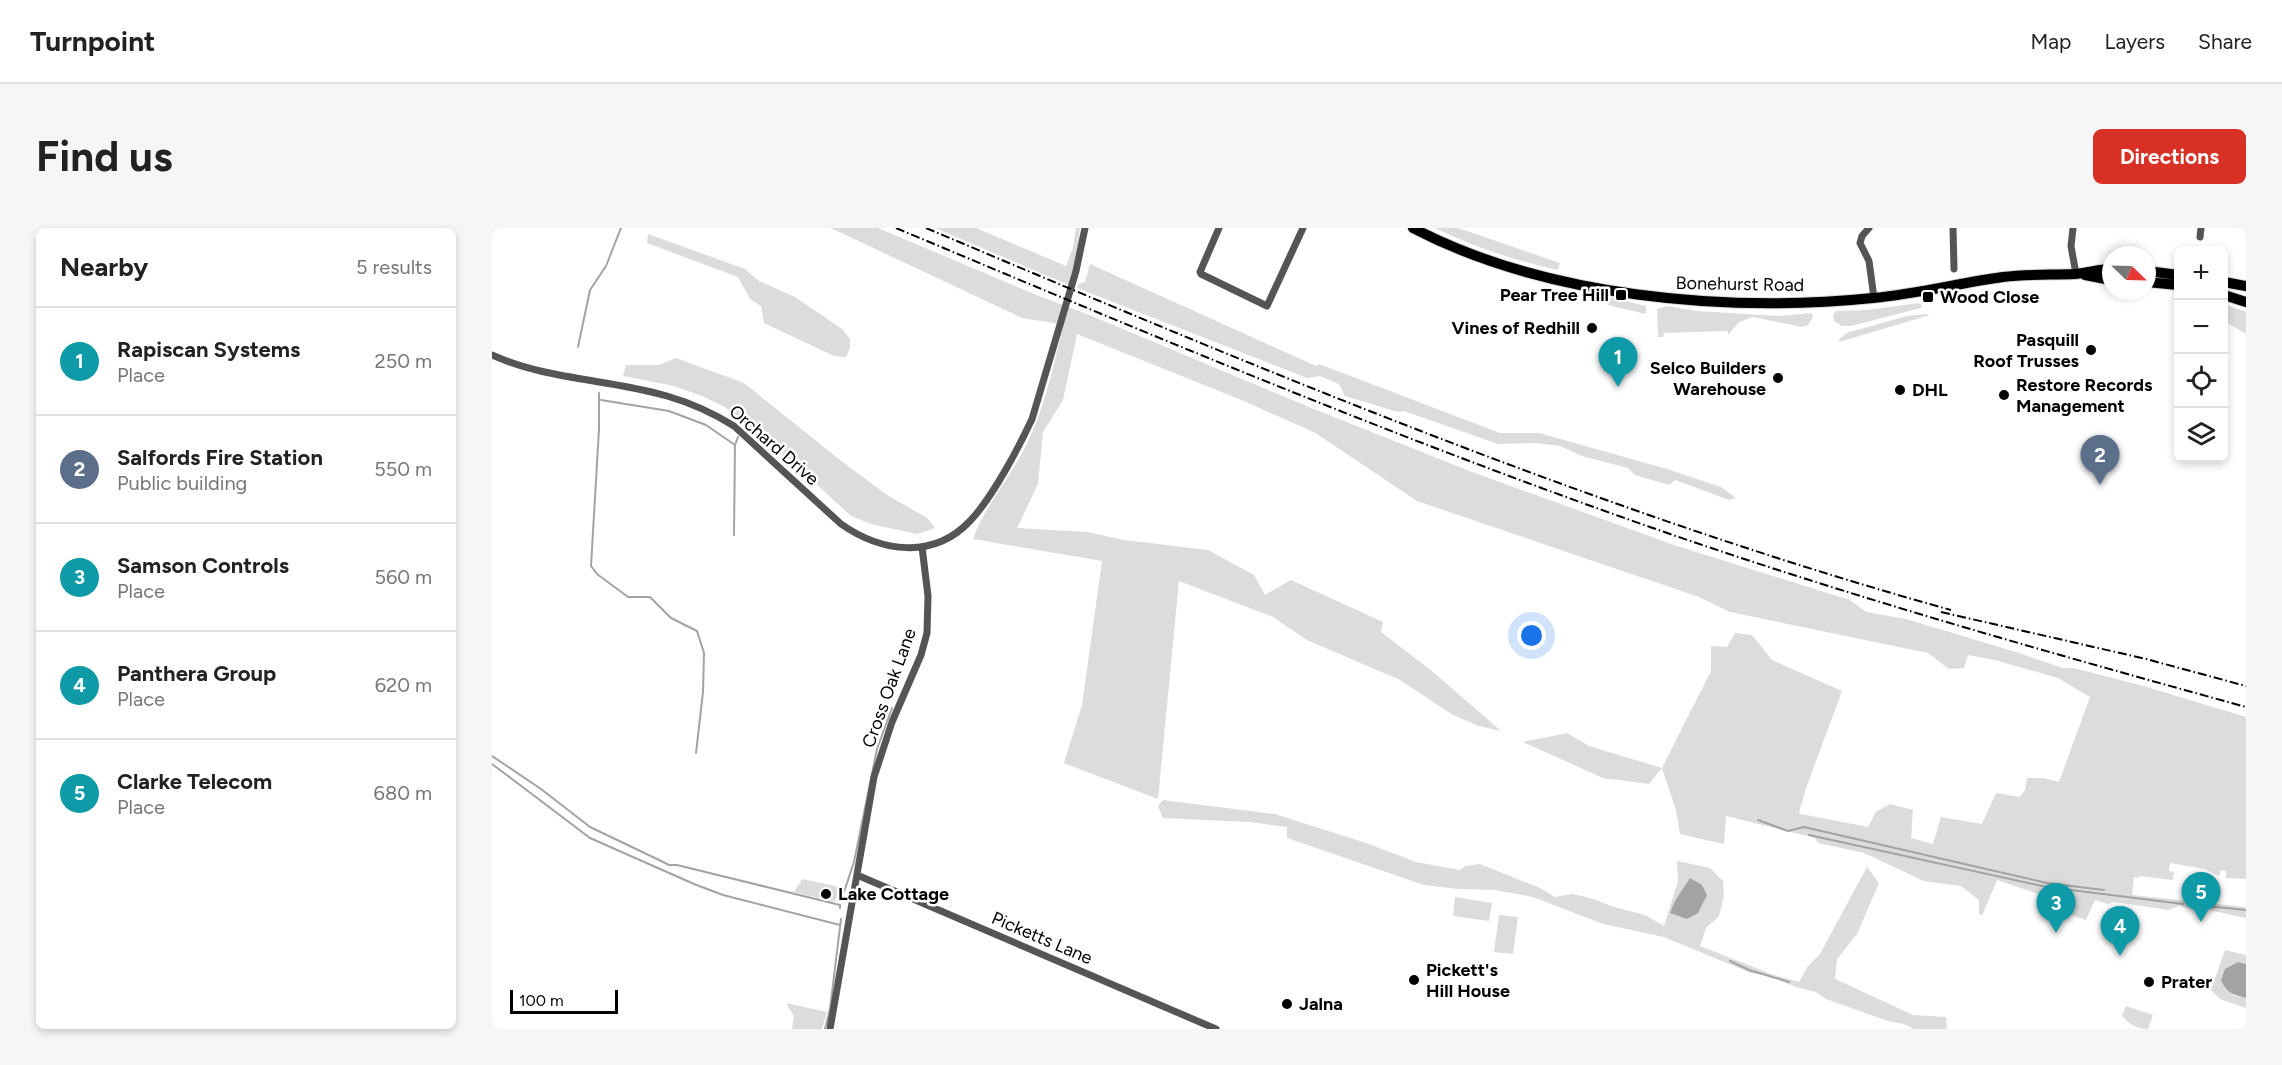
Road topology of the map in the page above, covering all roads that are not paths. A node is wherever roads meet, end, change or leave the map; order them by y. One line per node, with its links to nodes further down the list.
1 (1085, 228): 24 (street)
2 (1219, 228): 3 (street)
3 (1303, 228)
4 (1413, 228): 21 (main road, Bonehurst Road)
5 (1869, 228): 21 (street)
6 (1953, 228): 10 (street)
7 (2073, 228): 13 (street)
8 (2201, 228): 9 (street)
9 (2200, 237)
10 (1954, 268)
11 (2102, 270): 13 (main road, Bonehurst Road)
12 (2156, 272): 14 (main road)
13 (2076, 273): 15 (main road, Bonehurst Road); 21 (main road, Bonehurst Road)
14 (2174, 274)
15 (2102, 278)
16 (2156, 283): 18 (main road)
17 (2228, 283): 19 (main road)
18 (2174, 285)
19 (2246, 286)
20 (2228, 297): 22 (main road)
21 (1874, 298)
22 (2246, 302)
23 (492, 354): 24 (street, Orchard Drive)
24 (922, 547): 25 (street, Cross Oak Lane)
25 (857, 875): 26 (street, Cross Oak Lane); 27 (street, Picketts Lane)
26 (830, 1029)
27 (1216, 1029)

